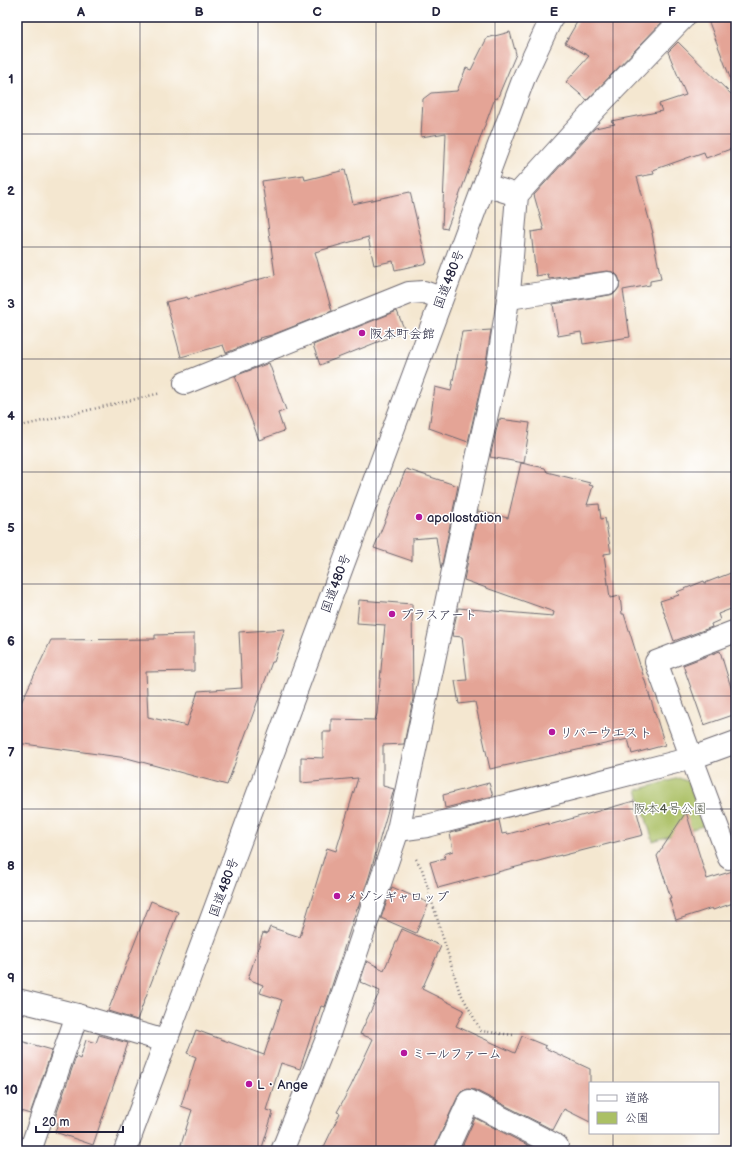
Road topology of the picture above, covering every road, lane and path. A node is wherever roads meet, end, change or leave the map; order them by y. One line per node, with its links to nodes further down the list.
1 (552, 17): 3 (main road, 国道480号)
2 (684, 17): 4 (main road)
3 (485, 185): 4 (main road); 6 (main road, 国道480号)
4 (516, 195): 7 (main road)
5 (608, 283): 7 (main road)
6 (441, 298): 8 (main road); 18 (main road, 国道480号)
7 (509, 298): 13 (main road)
8 (185, 383): 9 (path)
9 (17, 427)
10 (736, 631): 12 (main road)
11 (736, 742): 12 (main road)
12 (692, 758): 13 (main road); 14 (main road)
13 (398, 830): 17 (path); 22 (main road)
14 (736, 856)
15 (17, 1000): 16 (main road)
16 (77, 1015): 18 (main road); 19 (main road)
17 (513, 1035)
18 (165, 1041): 21 (main road, 国道480号)
19 (27, 1141)
20 (560, 1149): 23 (main road)
21 (125, 1151)
22 (282, 1151)
23 (446, 1151)

